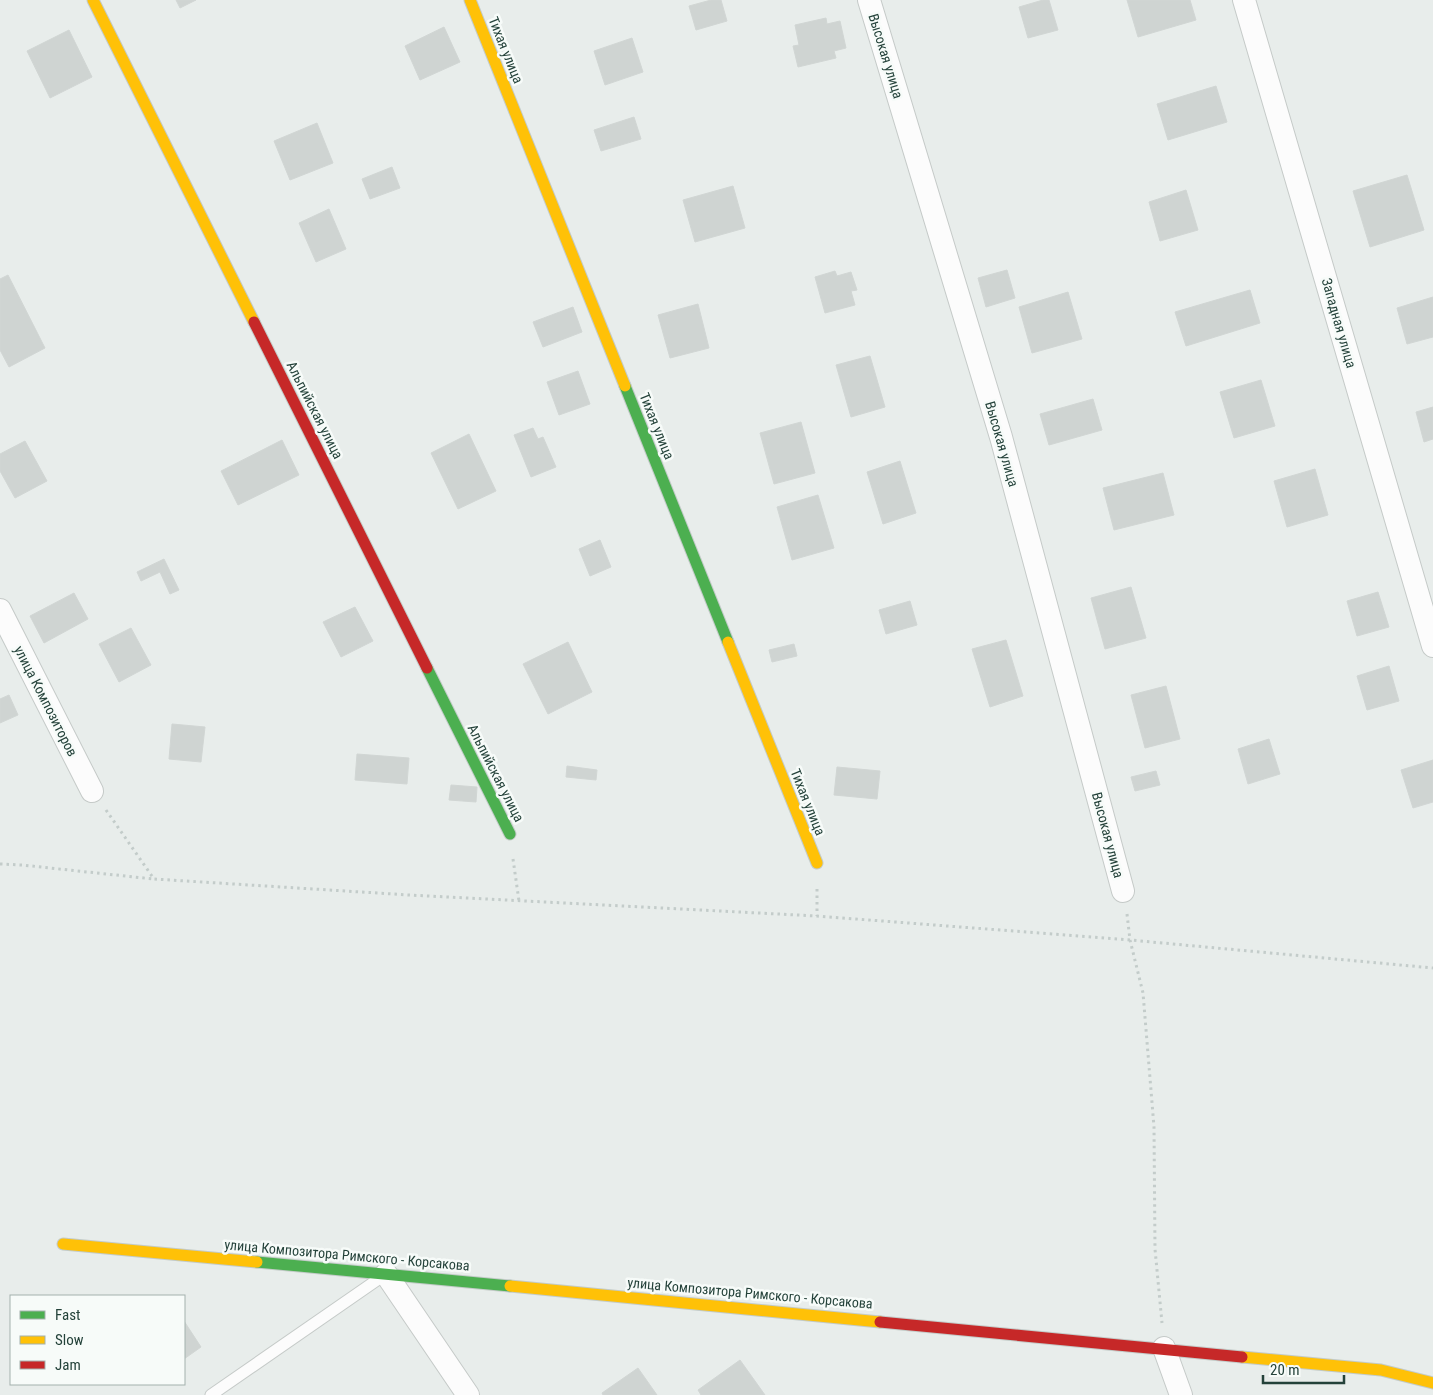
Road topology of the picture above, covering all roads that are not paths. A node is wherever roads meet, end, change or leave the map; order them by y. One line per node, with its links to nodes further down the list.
1 (93, 0): 8 (street, Альпийская улица)
2 (470, 0): 9 (street, Тихая улица)
3 (869, 0): 10 (street, Высокая улица)
4 (1244, 0): 6 (street, Западная улица)
5 (0, 610): 7 (street, улица Композиторов)
6 (1433, 646)
7 (92, 791)
8 (510, 834)
9 (817, 863)
10 (1123, 891)
11 (63, 1244): 12 (street, улица Композитора Римского - Корсакова)
12 (386, 1274): 13 (street, улица Композитора Римского - Корсакова); 15 (lane); 16 (street)
13 (1164, 1348): 14 (street, улица Композитора Римского - Корсакова); 17 (street)
14 (1433, 1383)
15 (211, 1395)
16 (468, 1395)
17 (1181, 1395)

